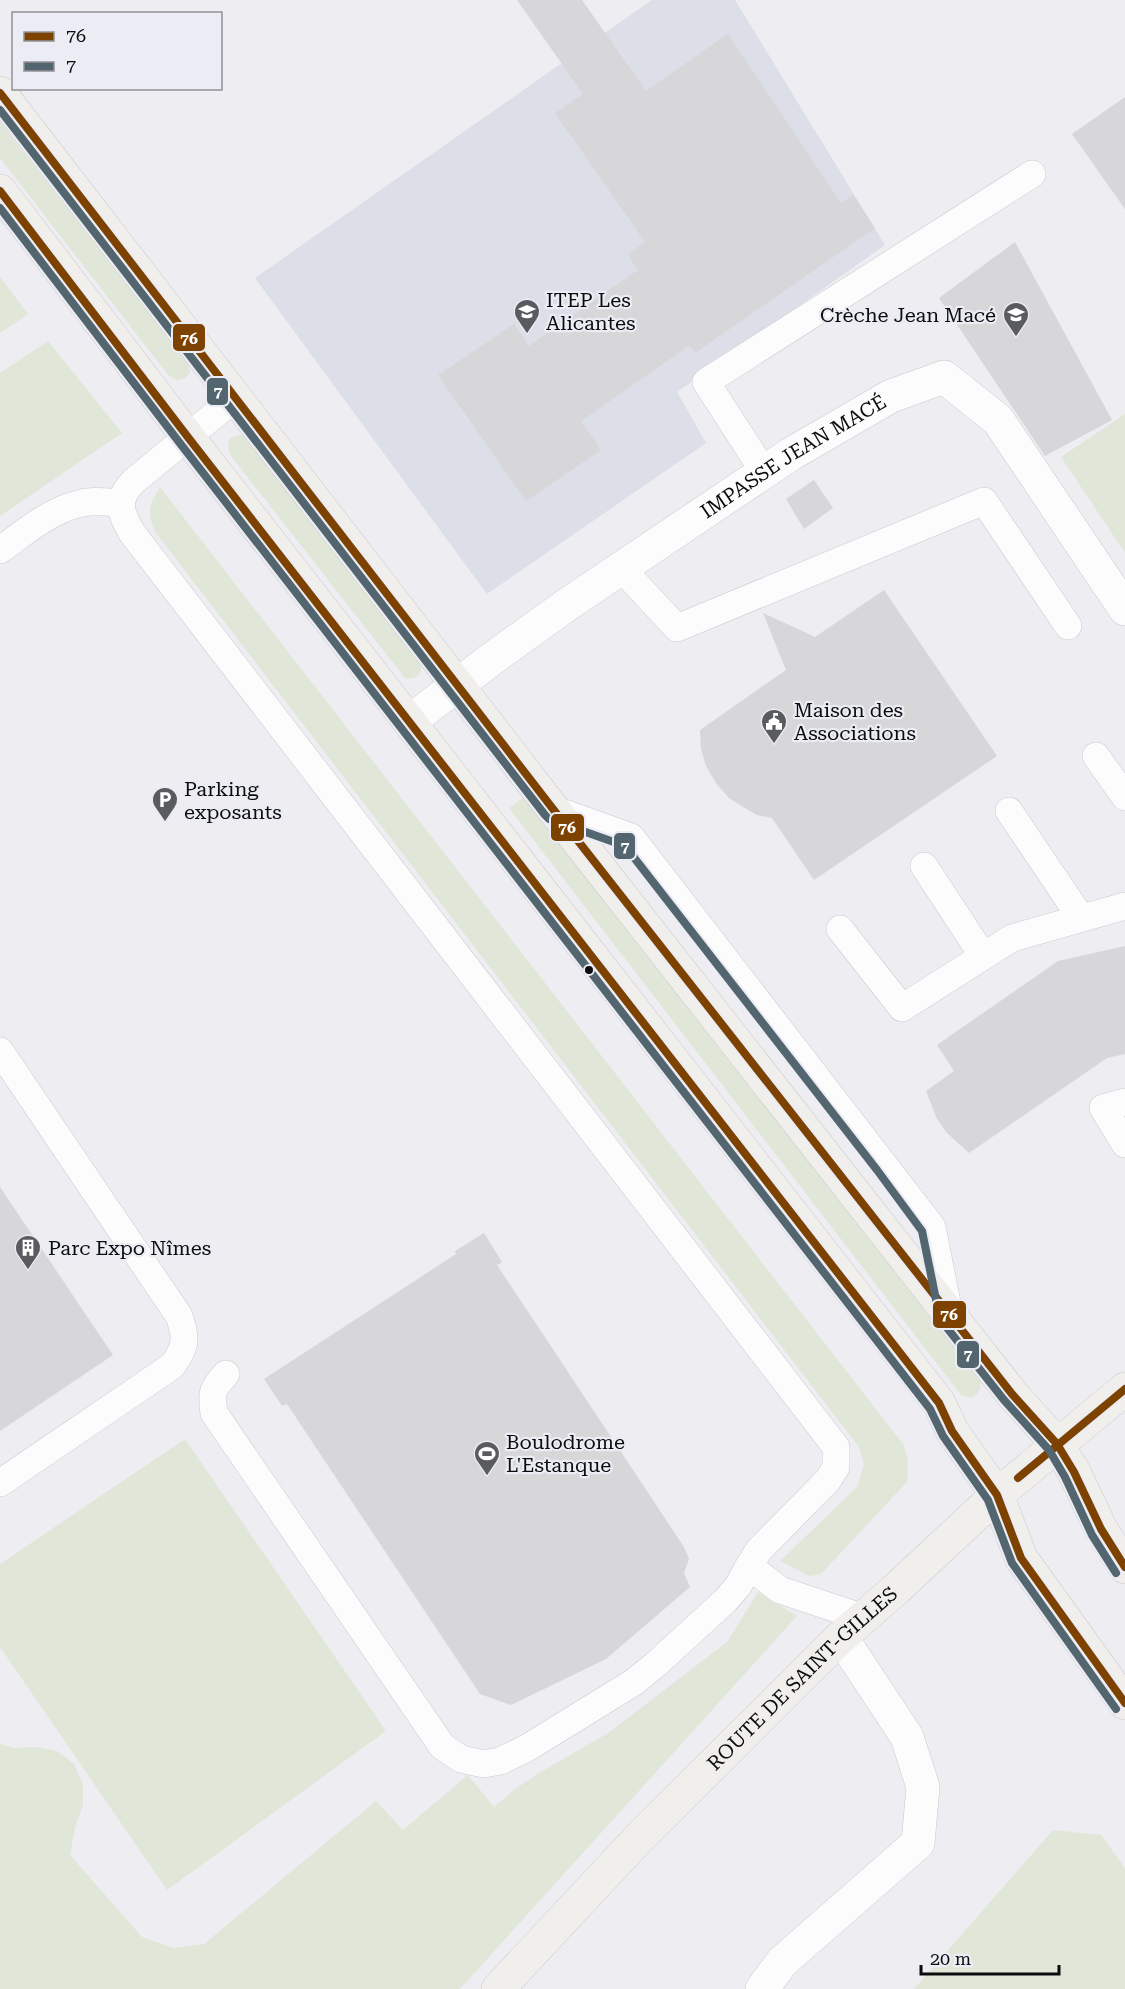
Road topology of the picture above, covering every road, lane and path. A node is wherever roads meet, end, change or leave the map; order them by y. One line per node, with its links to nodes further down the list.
1 (0, 93): 4 (street)
2 (1032, 174): 6 (lane)
3 (0, 191): 5 (street)
4 (235, 398): 5 (lane); 12 (street)
5 (188, 436): 7 (lane); 13 (street)
6 (764, 472): 9 (street, IMPASSE JEAN MACÉ); 10 (street, IMPASSE JEAN MACÉ)
7 (120, 503): 8 (lane); 32 (lane)
8 (0, 550)
9 (621, 568): 11 (lane); 12 (street, IMPASSE JEAN MACÉ)
10 (1125, 609)
11 (1068, 626)
12 (457, 686): 13 (street, IMPASSE JEAN MACÉ); 16 (street)
13 (410, 721): 31 (street)
14 (1096, 756): 15 (lane)
15 (1125, 797)
16 (553, 809): 26 (street); 26 (lane)
17 (1009, 811): 20 (lane)
18 (924, 866): 22 (lane)
19 (1125, 906): 20 (lane)
20 (1081, 918): 22 (lane)
21 (840, 929): 22 (lane)
22 (983, 956)
23 (0, 1051): 30 (lane)
24 (1125, 1102): 25 (lane)
25 (1125, 1144)
26 (949, 1313): 29 (street)
27 (226, 1374): 32 (lane)
28 (1125, 1389): 29 (street, ROUTE DE SAINT-GILLES)
29 (1057, 1444): 31 (street, ROUTE DE SAINT-GILLES); 33 (street)
30 (0, 1483)
31 (997, 1495): 34 (street, ROUTE DE SAINT-GILLES); 35 (street)
32 (749, 1566): 34 (lane)
33 (1125, 1567)
34 (853, 1628): 36 (street, ROUTE DE SAINT-GILLES); 37 (street)
35 (1125, 1703)
36 (498, 1989)
37 (762, 1989)

